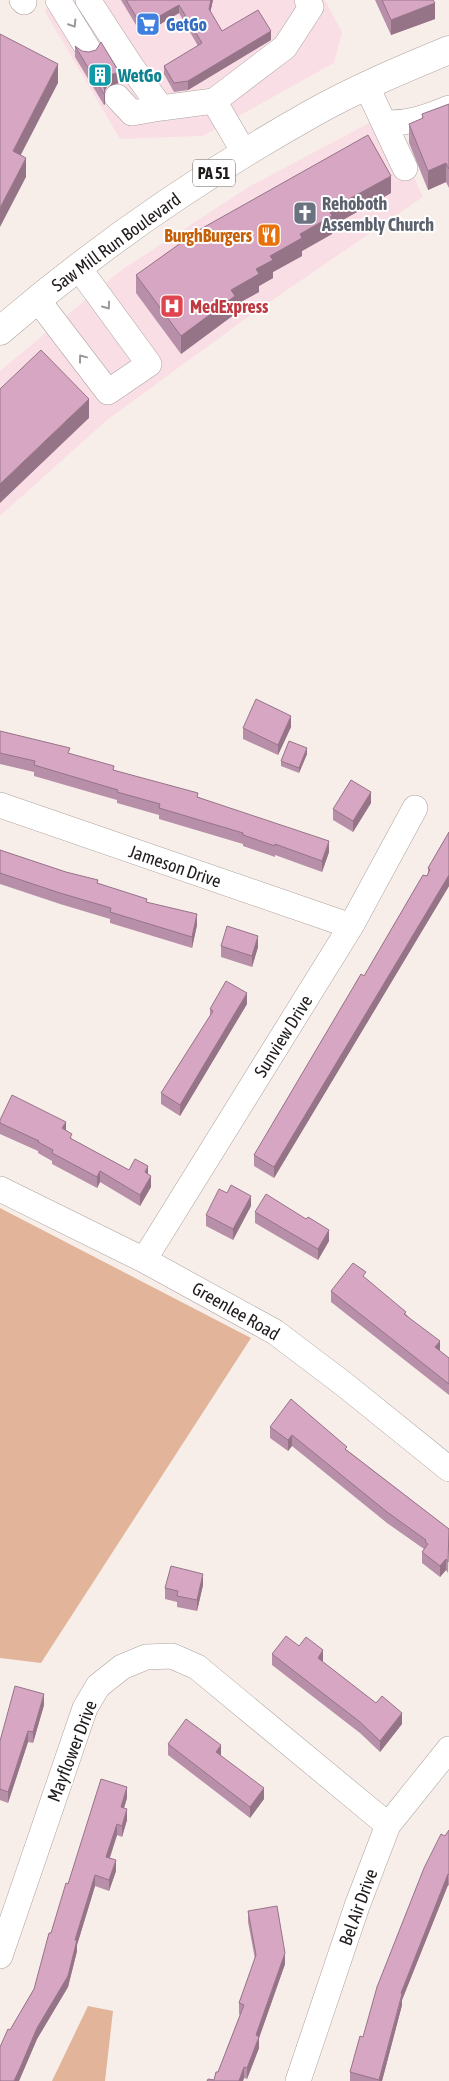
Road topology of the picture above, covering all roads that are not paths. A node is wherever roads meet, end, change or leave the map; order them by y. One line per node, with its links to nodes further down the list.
1 (58, 0): 4 (street, one-way to 4)
2 (88, 0): 9 (street)
3 (306, 0): 8 (street)
4 (88, 48)
5 (449, 50): 6 (highway, Saw Mill Run Boulevard / PA 51)
6 (367, 87): 11 (street); 12 (highway, Saw Mill Run Boulevard / PA 51)
7 (117, 97): 9 (street)
8 (214, 101): 9 (street); 12 (street)
9 (161, 108)
10 (449, 108): 11 (street)
11 (384, 123): 13 (street)
12 (245, 154): 14 (highway, Saw Mill Run Boulevard / PA 51)
13 (405, 168)
14 (78, 267): 15 (highway, Saw Mill Run Boulevard / PA 51); 15 (street, one-way to 15)
15 (37, 299): 16 (highway, Saw Mill Run Boulevard / PA 51)
16 (0, 331)
17 (0, 805): 19 (street, Jameson Drive)
18 (416, 808): 19 (street, Sunview Drive)
19 (351, 926): 21 (street, Sunview Drive)
20 (0, 1189): 21 (street, Greenlee Road)
21 (144, 1260): 22 (street, Greenlee Road)
22 (449, 1469)
23 (449, 1750): 24 (street, Bel Air Drive)
24 (388, 1825): 25 (street, Mayflower Drive); 26 (street, Bel Air Drive)
25 (0, 1956)
26 (298, 2081)

